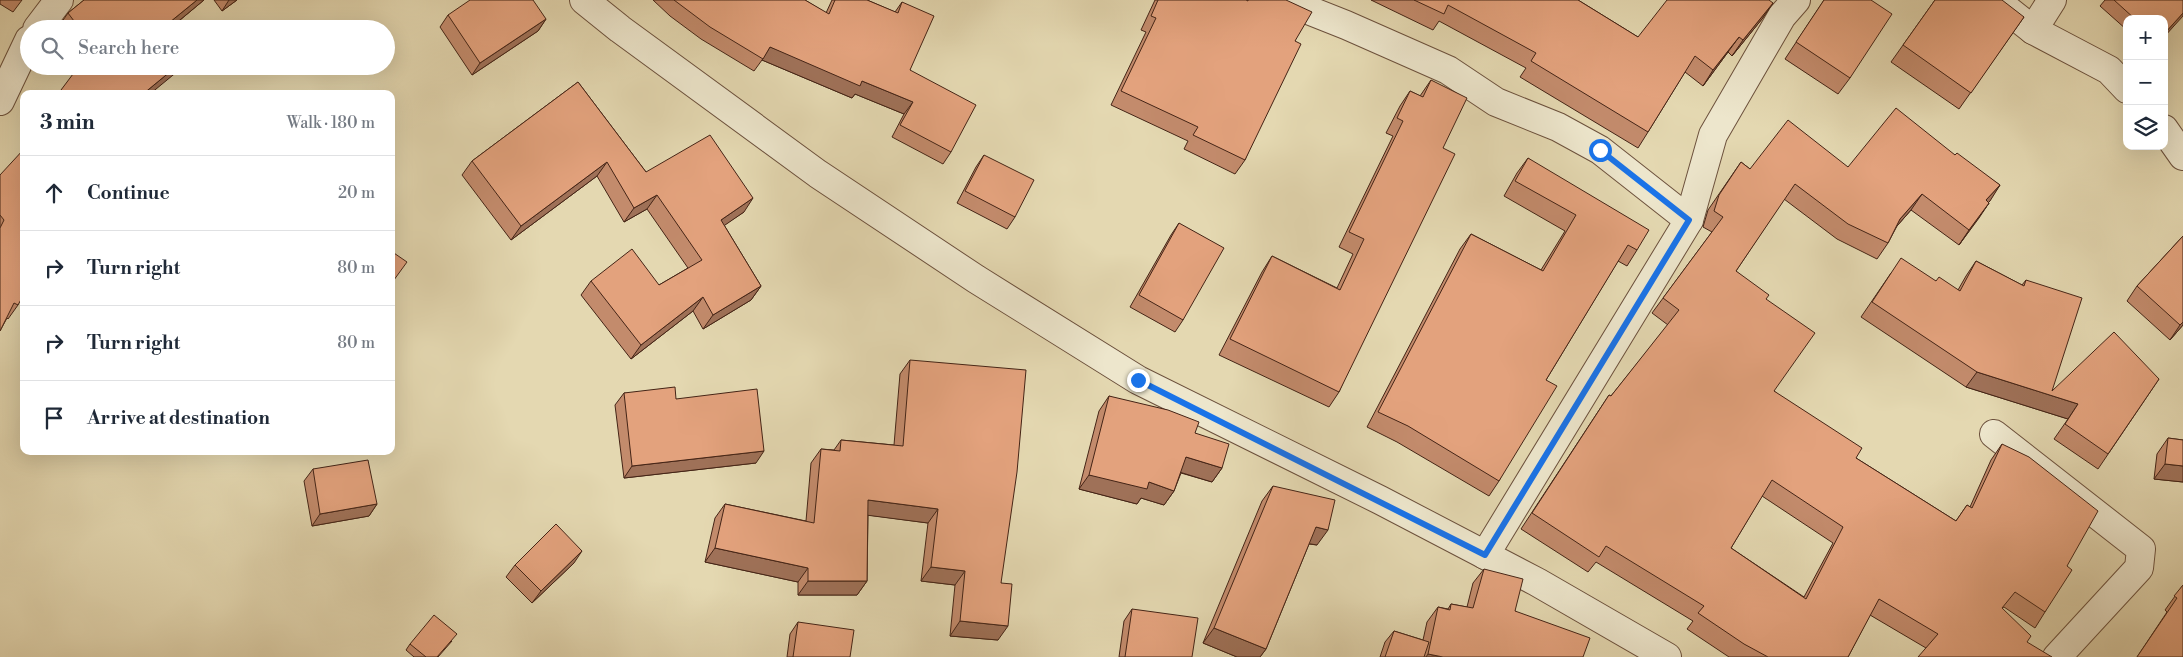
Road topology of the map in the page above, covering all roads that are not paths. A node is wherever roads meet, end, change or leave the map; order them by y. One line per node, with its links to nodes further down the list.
1 (59, 0): 7 (street)
2 (584, 0): 16 (street)
3 (1283, 0): 14 (street)
4 (1796, 0): 14 (street)
5 (1995, 0): 8 (street)
6 (2052, 0): 8 (street)
7 (44, 20)
8 (2033, 30): 10 (street)
9 (20, 59): 11 (street)
10 (2123, 85)
11 (0, 101)
12 (2168, 135): 13 (street)
13 (2183, 156)
14 (1689, 220): 16 (street)
15 (1994, 434): 18 (street)
16 (1485, 555): 17 (street)
17 (1667, 657)
18 (2057, 657)

